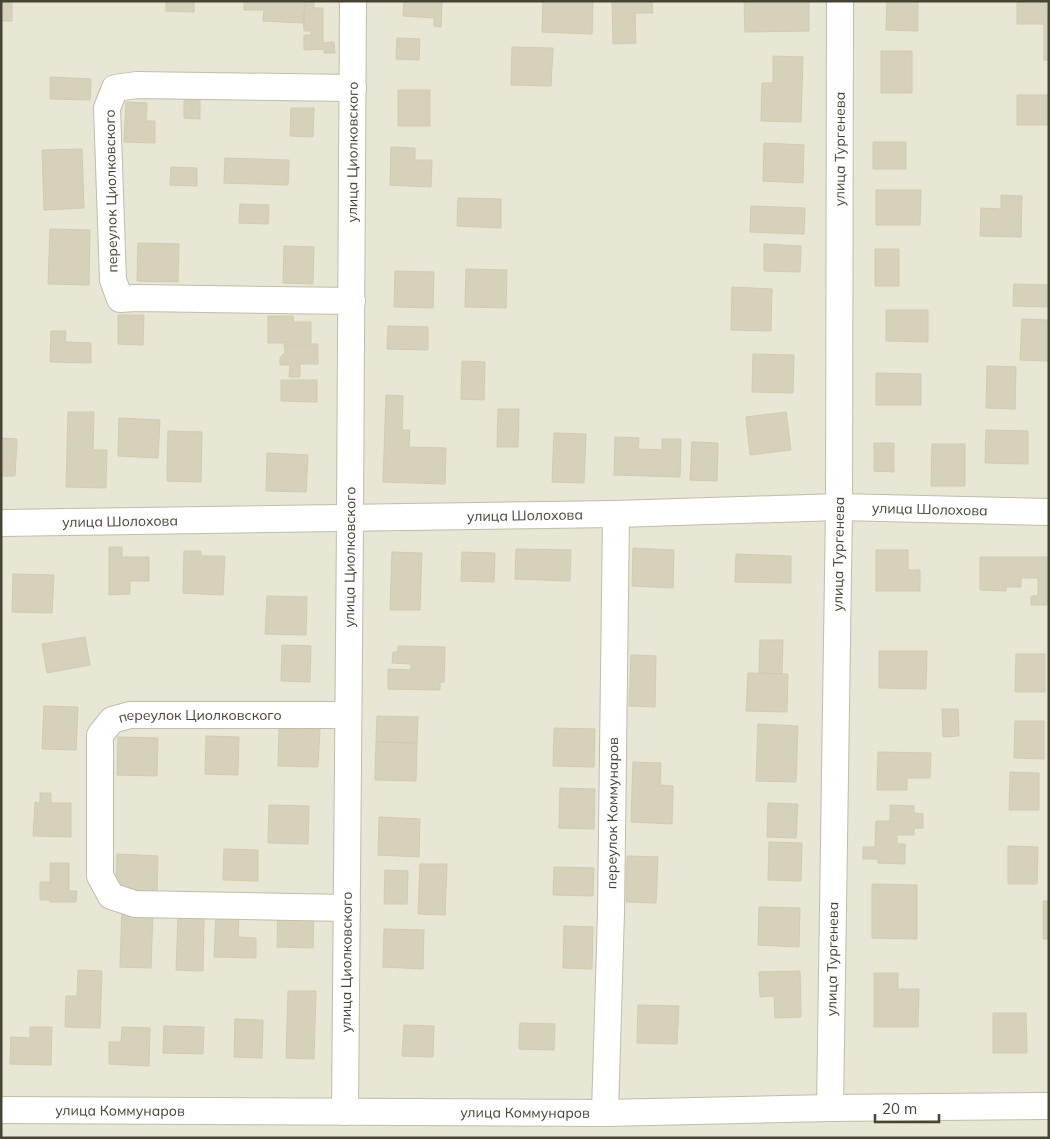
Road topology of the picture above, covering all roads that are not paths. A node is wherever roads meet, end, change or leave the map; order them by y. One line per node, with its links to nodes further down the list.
1 (353, 1): 3 (street, улица Циолковского)
2 (840, 1): 5 (street, улица Тургенева)
3 (353, 88): 4 (street, улица Циолковского); 4 (street, переулок Циолковского)
4 (352, 301): 8 (street, улица Циолковского)
5 (839, 507): 6 (street, улица Шолохова); 7 (street, улица Шолохова); 13 (street, улица Тургенева)
6 (1049, 512)
7 (616, 514): 8 (street, улица Шолохова); 16 (street, переулок Коммунаров)
8 (351, 518): 9 (street, улица Шолохова); 10 (street, улица Циолковского)
9 (1, 523)
10 (348, 715): 11 (street, улица Циолковского); 11 (street, переулок Циолковского)
11 (347, 908): 15 (street, улица Циолковского)
12 (1049, 1106): 13 (street, улица Коммунаров)
13 (830, 1108): 16 (street, улица Коммунаров)
14 (1, 1110): 15 (street, улица Коммунаров)
15 (345, 1112): 16 (street, улица Коммунаров)
16 (605, 1113)

